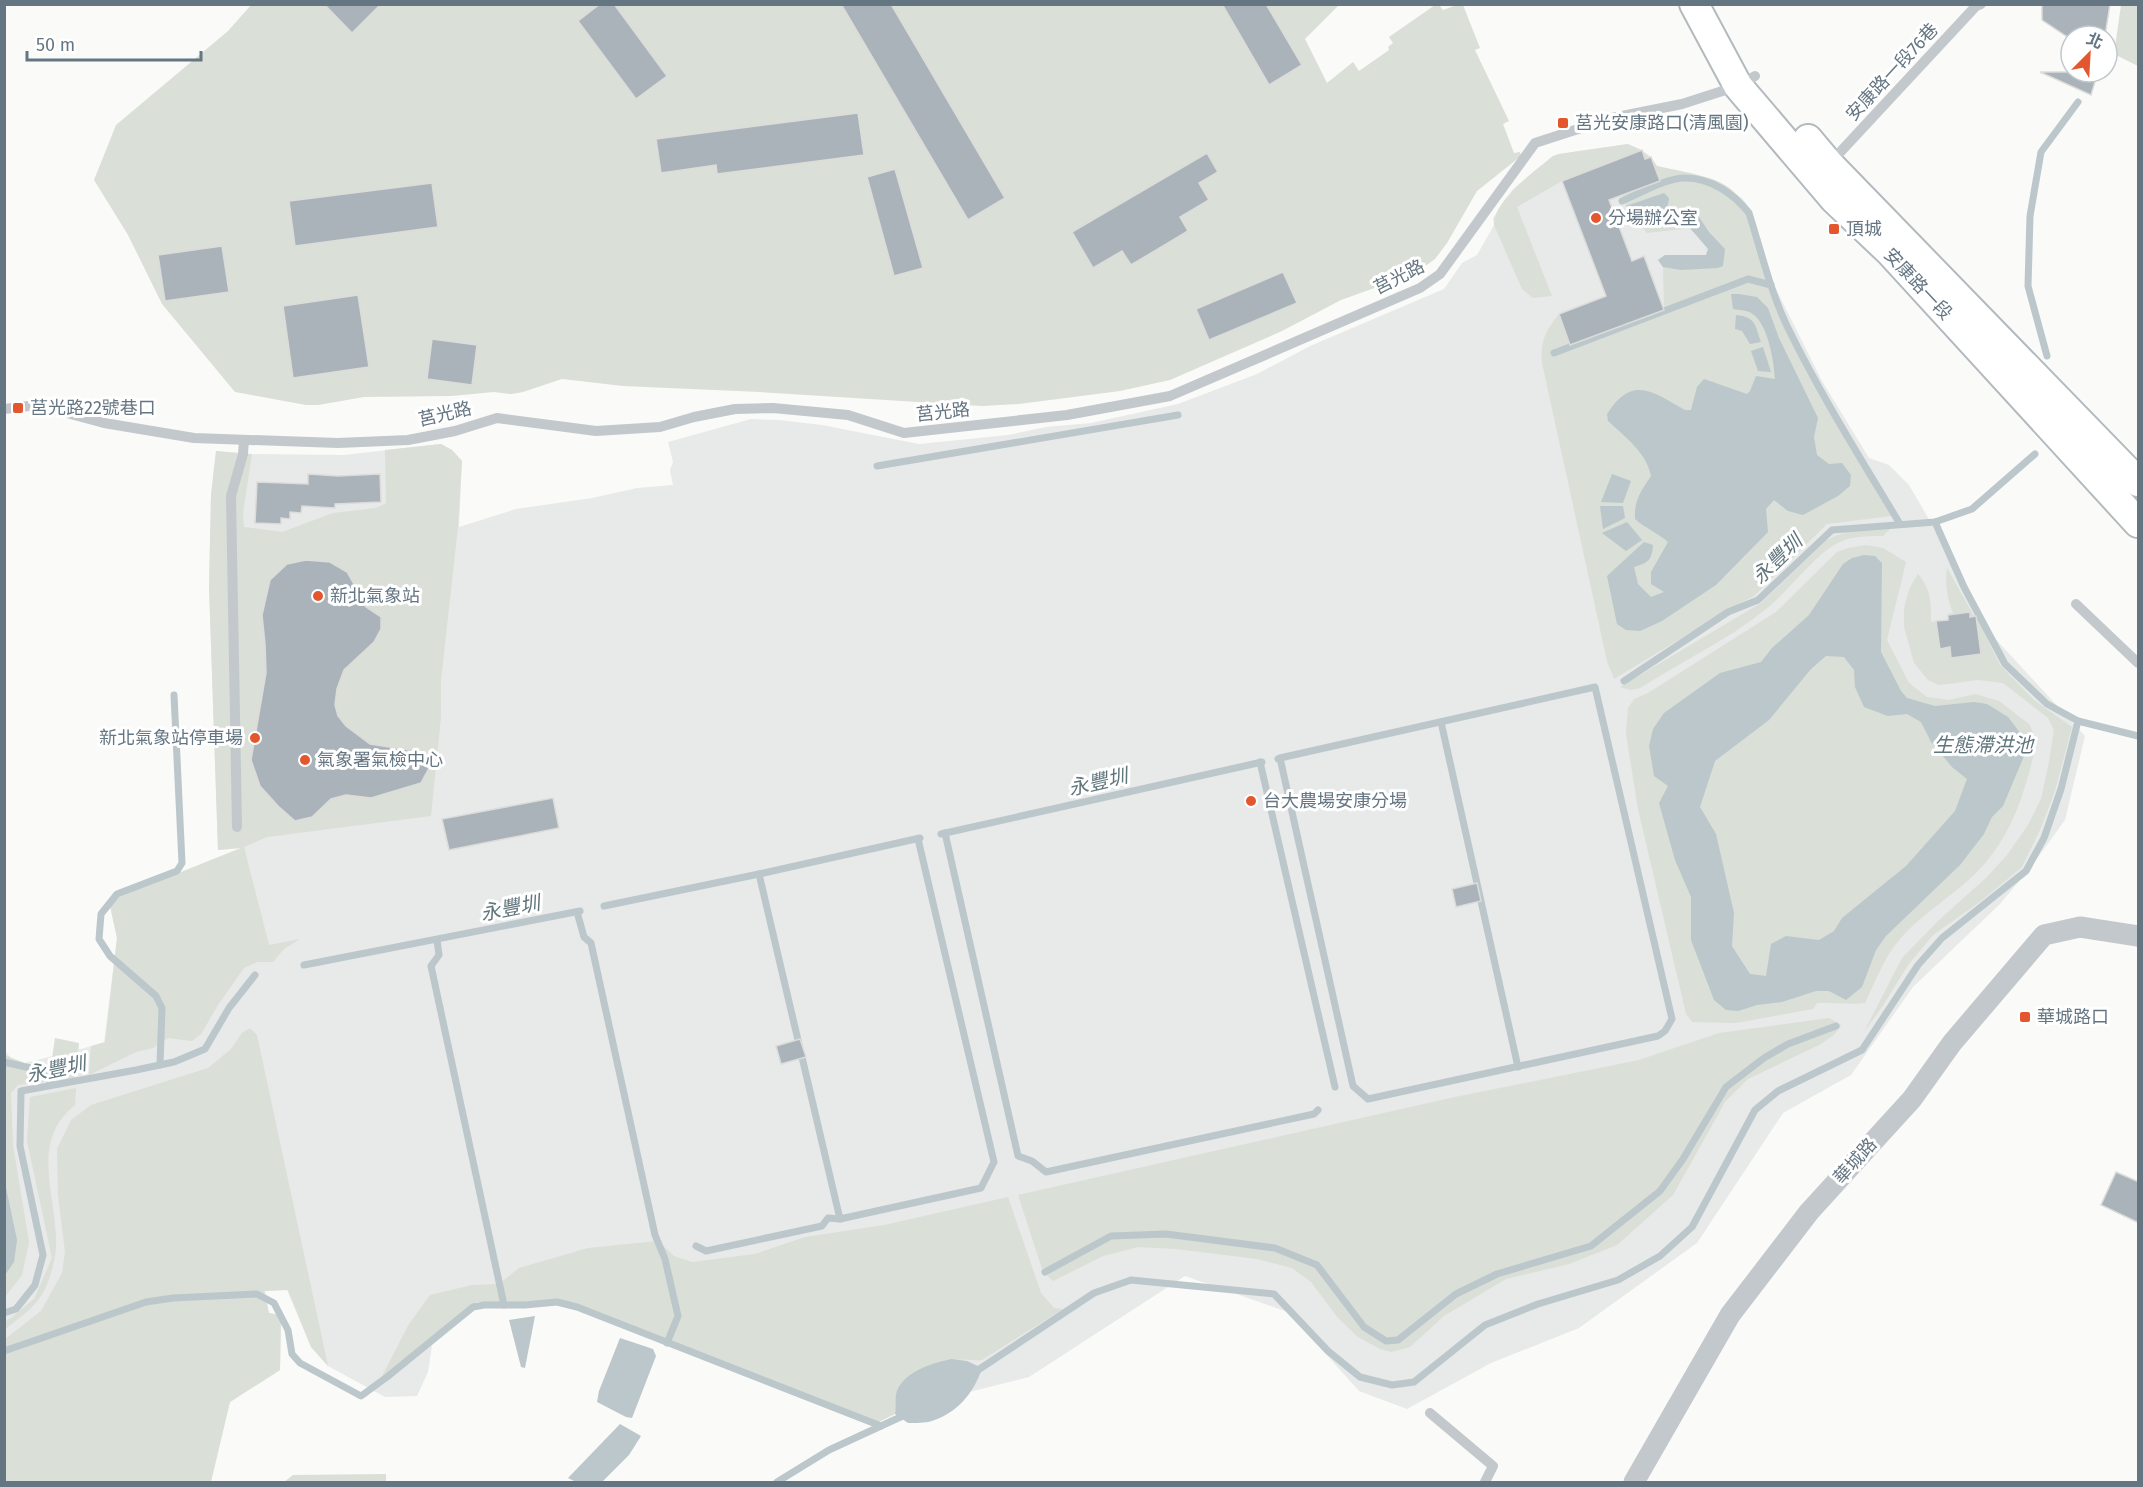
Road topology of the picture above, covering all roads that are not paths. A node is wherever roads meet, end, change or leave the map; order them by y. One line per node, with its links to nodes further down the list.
1 (1694, 4): 4 (main road, 安康路一段)
2 (1715, 4): 4 (main road, 安康路一段)
3 (1977, 5): 5 (lane, 安康路一段76巷)
4 (1747, 81): 5 (main road, 安康路一段); 7 (lane, 莒光路); 9 (main road, 安康路一段)
5 (1829, 164): 8 (main road, 安康路一段)
6 (4, 409): 7 (lane, 莒光路)
7 (244, 440): 12 (lane)
8 (2139, 482)
9 (2139, 523)
10 (2076, 604): 11 (lane)
11 (2139, 663)
12 (237, 827)
13 (2139, 936): 16 (street, 華城路)
14 (1431, 1413): 15 (lane)
15 (1485, 1482)
16 (1634, 1482)

